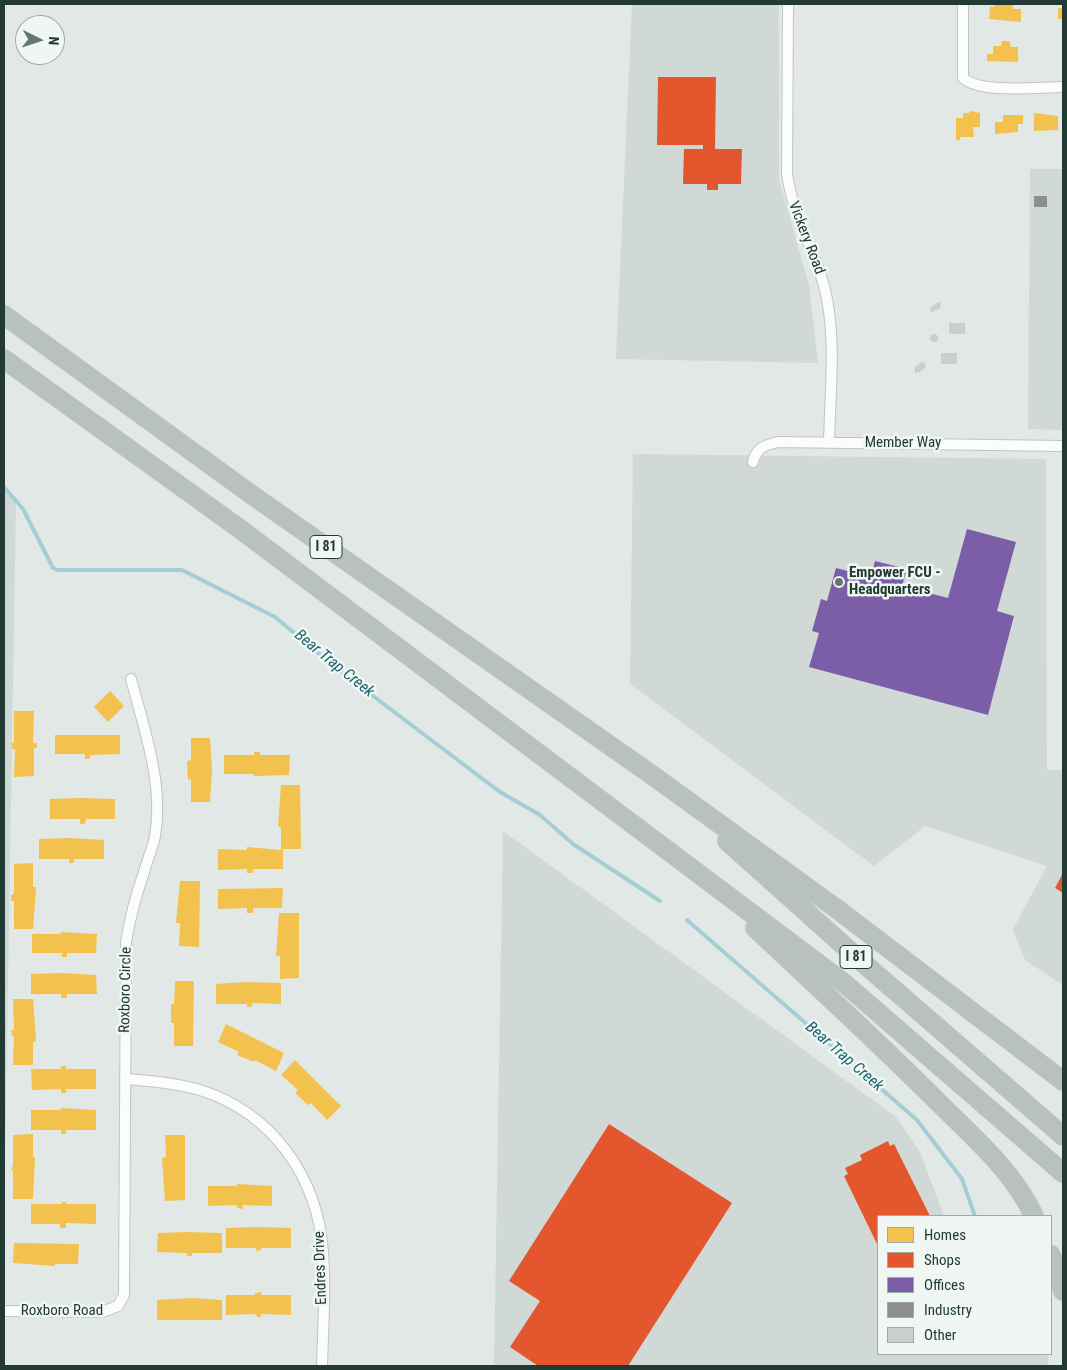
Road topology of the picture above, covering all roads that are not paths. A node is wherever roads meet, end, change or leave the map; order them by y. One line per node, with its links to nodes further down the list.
1 (788, 4): 6 (street, Vickery Road)
2 (963, 4): 3 (street)
3 (1063, 87)
4 (4, 315): 10 (highway, I 81)
5 (4, 359): 11 (highway, I 81)
6 (829, 442): 7 (street, Member Way); 8 (street, Member Way)
7 (1063, 446)
8 (753, 462)
9 (131, 679): 12 (street, Roxboro Circle)
10 (652, 775): 13 (highway); 14 (highway, I 81)
11 (684, 863): 15 (highway, I 81); 16 (highway)
12 (125, 1079): 19 (street, Roxboro Circle); 21 (street, Endres Drive)
13 (1063, 1080)
14 (1063, 1136)
15 (1063, 1173)
16 (1033, 1215)
17 (1052, 1258): 18 (highway)
18 (1063, 1292)
19 (118, 1306): 20 (street, Roxboro Road)
20 (4, 1311)
21 (322, 1366)

